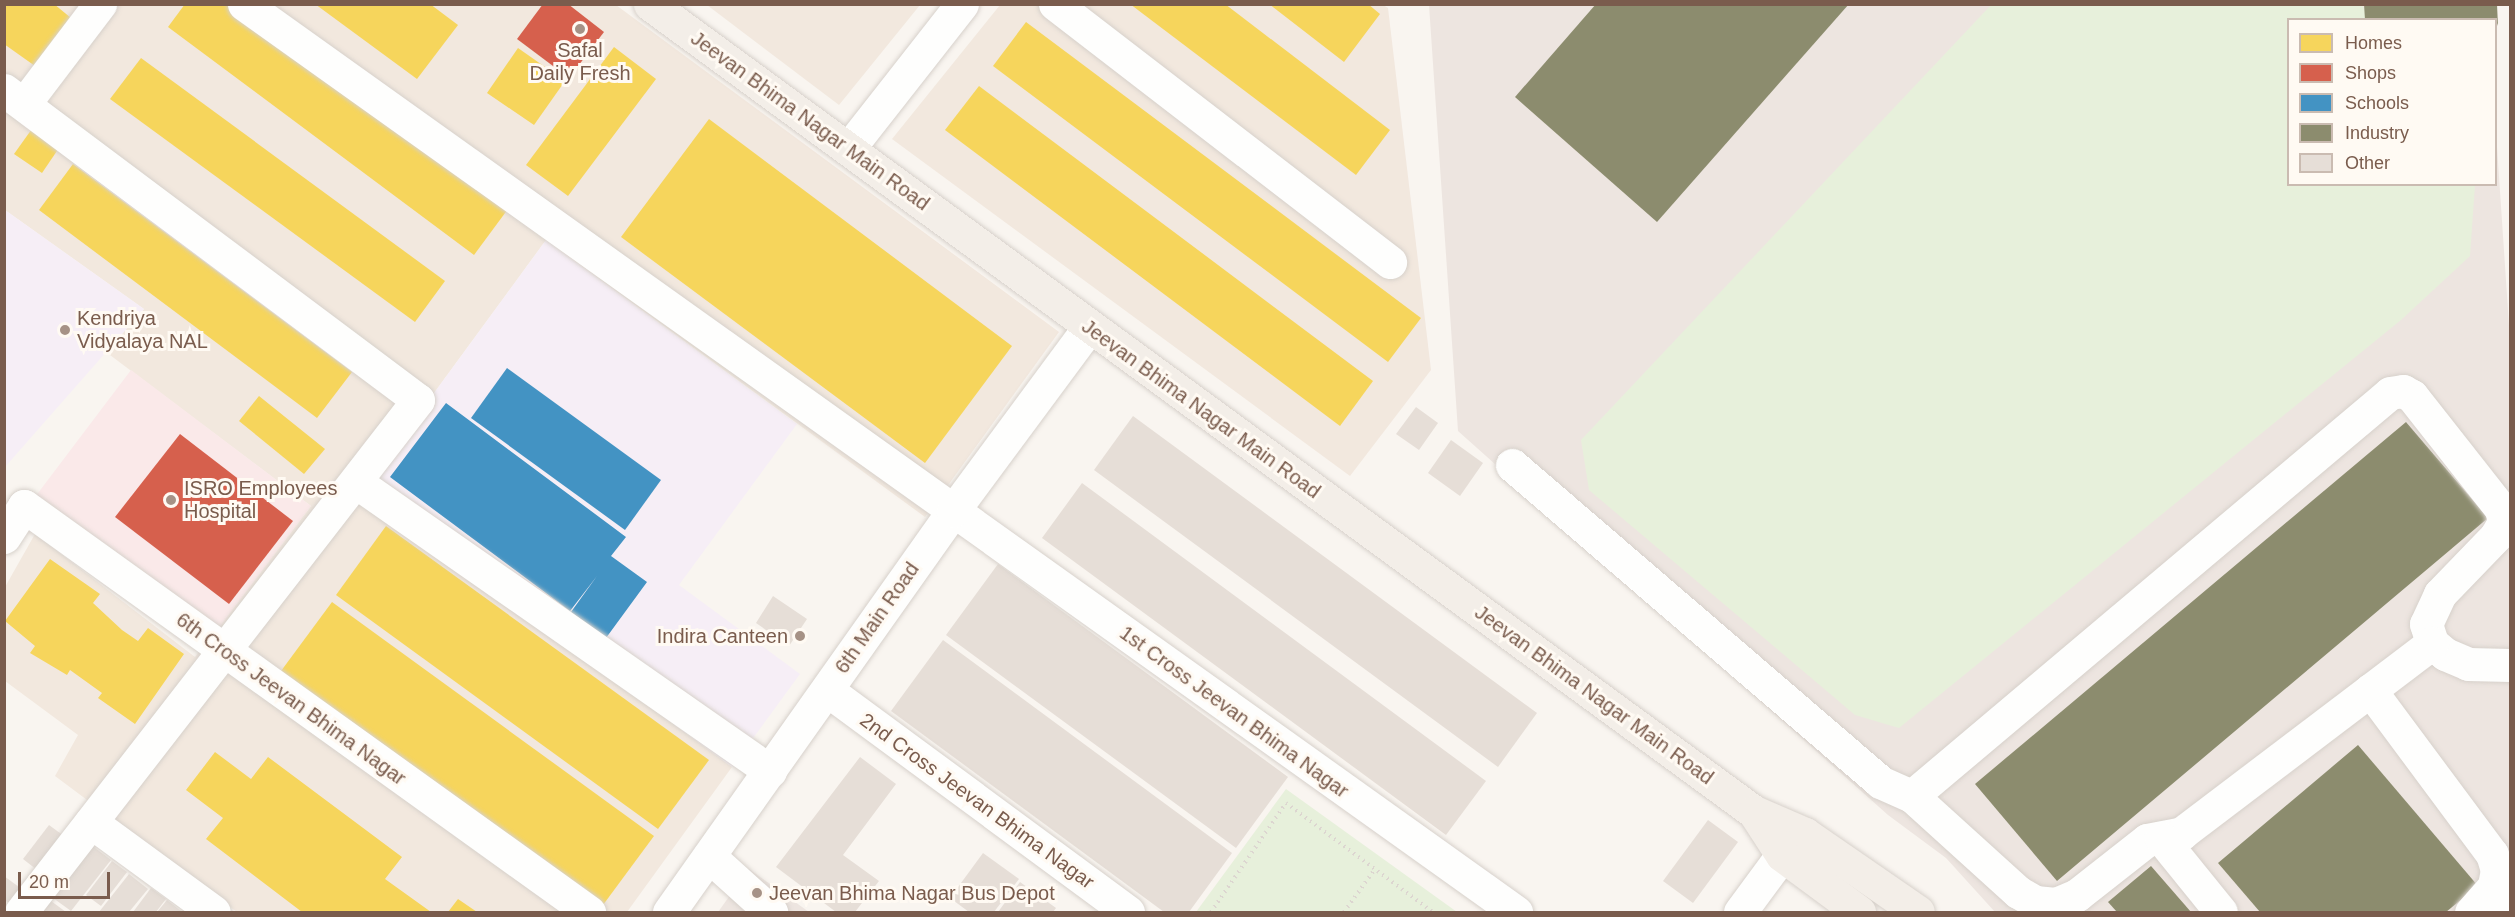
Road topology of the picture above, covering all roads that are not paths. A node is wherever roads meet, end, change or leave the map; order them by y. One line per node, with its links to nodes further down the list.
1 (100, 4): 6 (street)
2 (244, 4): 12 (street, 1st Cross Jeevan Bhima Nagar)
3 (650, 4): 7 (main road, Jeevan Bhima Nagar Main Road)
4 (962, 4): 7 (street)
5 (1055, 4): 8 (street)
6 (14, 97): 11 (street)
7 (849, 148): 9 (main road, Jeevan Bhima Nagar Main Road)
8 (1390, 262)
9 (1089, 327): 12 (street, 6th Main Road); 23 (main road, Jeevan Bhima Nagar Main Road)
10 (1512, 465): 20 (street)
11 (356, 482): 15 (street); 19 (street)
12 (952, 511): 17 (street, 6th Main Road); 33 (street, 1st Cross Jeevan Bhima Nagar)
13 (4, 537): 15 (street, 6th Cross Jeevan Bhima Nagar)
14 (2432, 643): 16 (street); 18 (street); 20 (street)
15 (223, 651): 21 (street); 29 (street, 6th Cross Jeevan Bhima Nagar)
16 (2511, 665)
17 (827, 690): 19 (street, 6th Main Road); 32 (street, 2nd Cross Jeevan Bhima Nagar)
18 (2370, 690): 22 (street); 25 (street)
19 (770, 771): 24 (street, 6th Main Road)
20 (1912, 796): 26 (street)
21 (91, 822): 27 (street); 28 (street)
22 (2162, 838): 26 (street); 37 (street)
23 (1794, 844): 34 (street); 35 (main road, Jeevan Bhima Nagar Main Road); 36 (main road, Jeevan Bhima Nagar Main Road)
24 (709, 855): 30 (street, 6th Main Road); 31 (street)
25 (2502, 899): 38 (street)
26 (2058, 908)
27 (21, 912)
28 (214, 912)
29 (589, 912)
30 (669, 912)
31 (771, 912)
32 (1128, 912)
33 (1516, 912)
34 (1740, 912)
35 (1858, 912)
36 (1918, 912)
37 (2221, 912)
38 (2471, 912)

